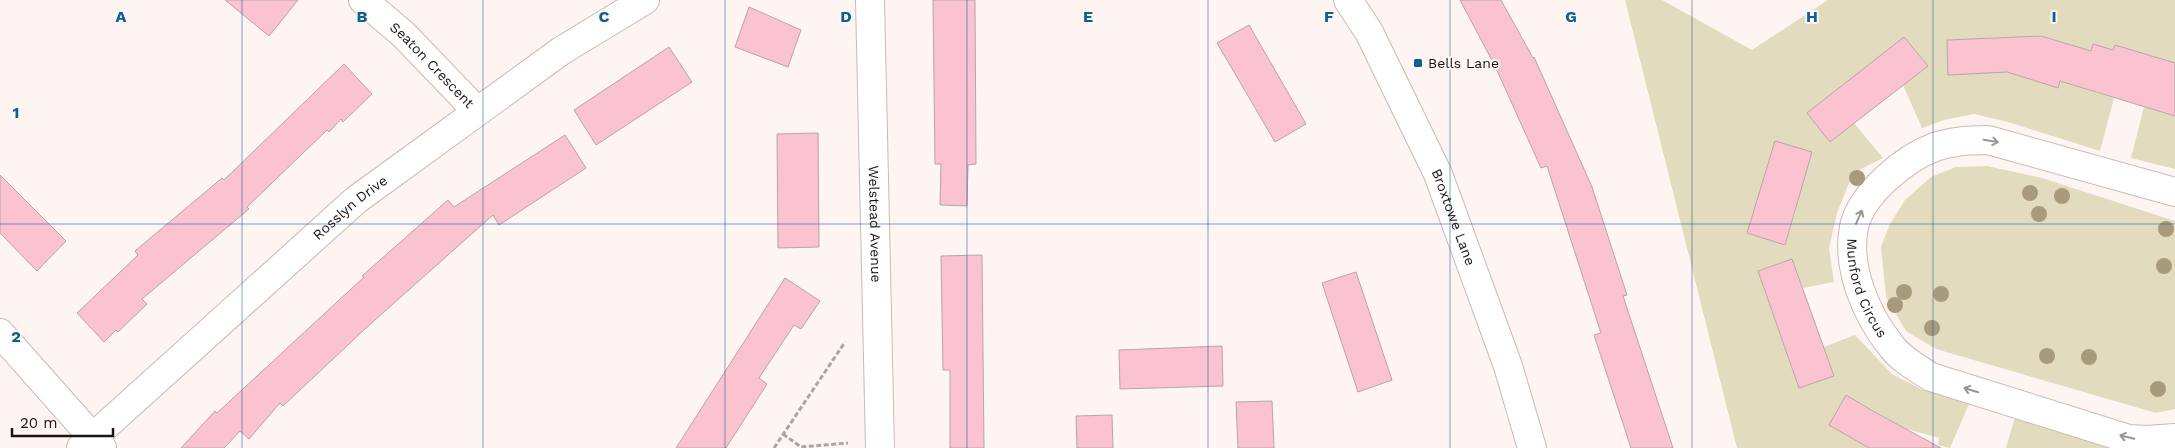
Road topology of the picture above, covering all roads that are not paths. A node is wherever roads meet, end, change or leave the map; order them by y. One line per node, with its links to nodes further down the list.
1 (363, 0): 5 (street, Seaton Crescent)
2 (645, 0): 5 (street, Rosslyn Drive)
3 (870, 0): 10 (street, Welstead Avenue)
4 (1348, 0): 11 (street, Broxtowe Lane)
5 (477, 111): 9 (street, Rosslyn Drive)
6 (2175, 192): 8 (street, Munford Circus, one-way to 6)
7 (0, 333): 9 (street)
8 (2175, 438)
9 (92, 445)
10 (880, 448)
11 (1532, 448)

